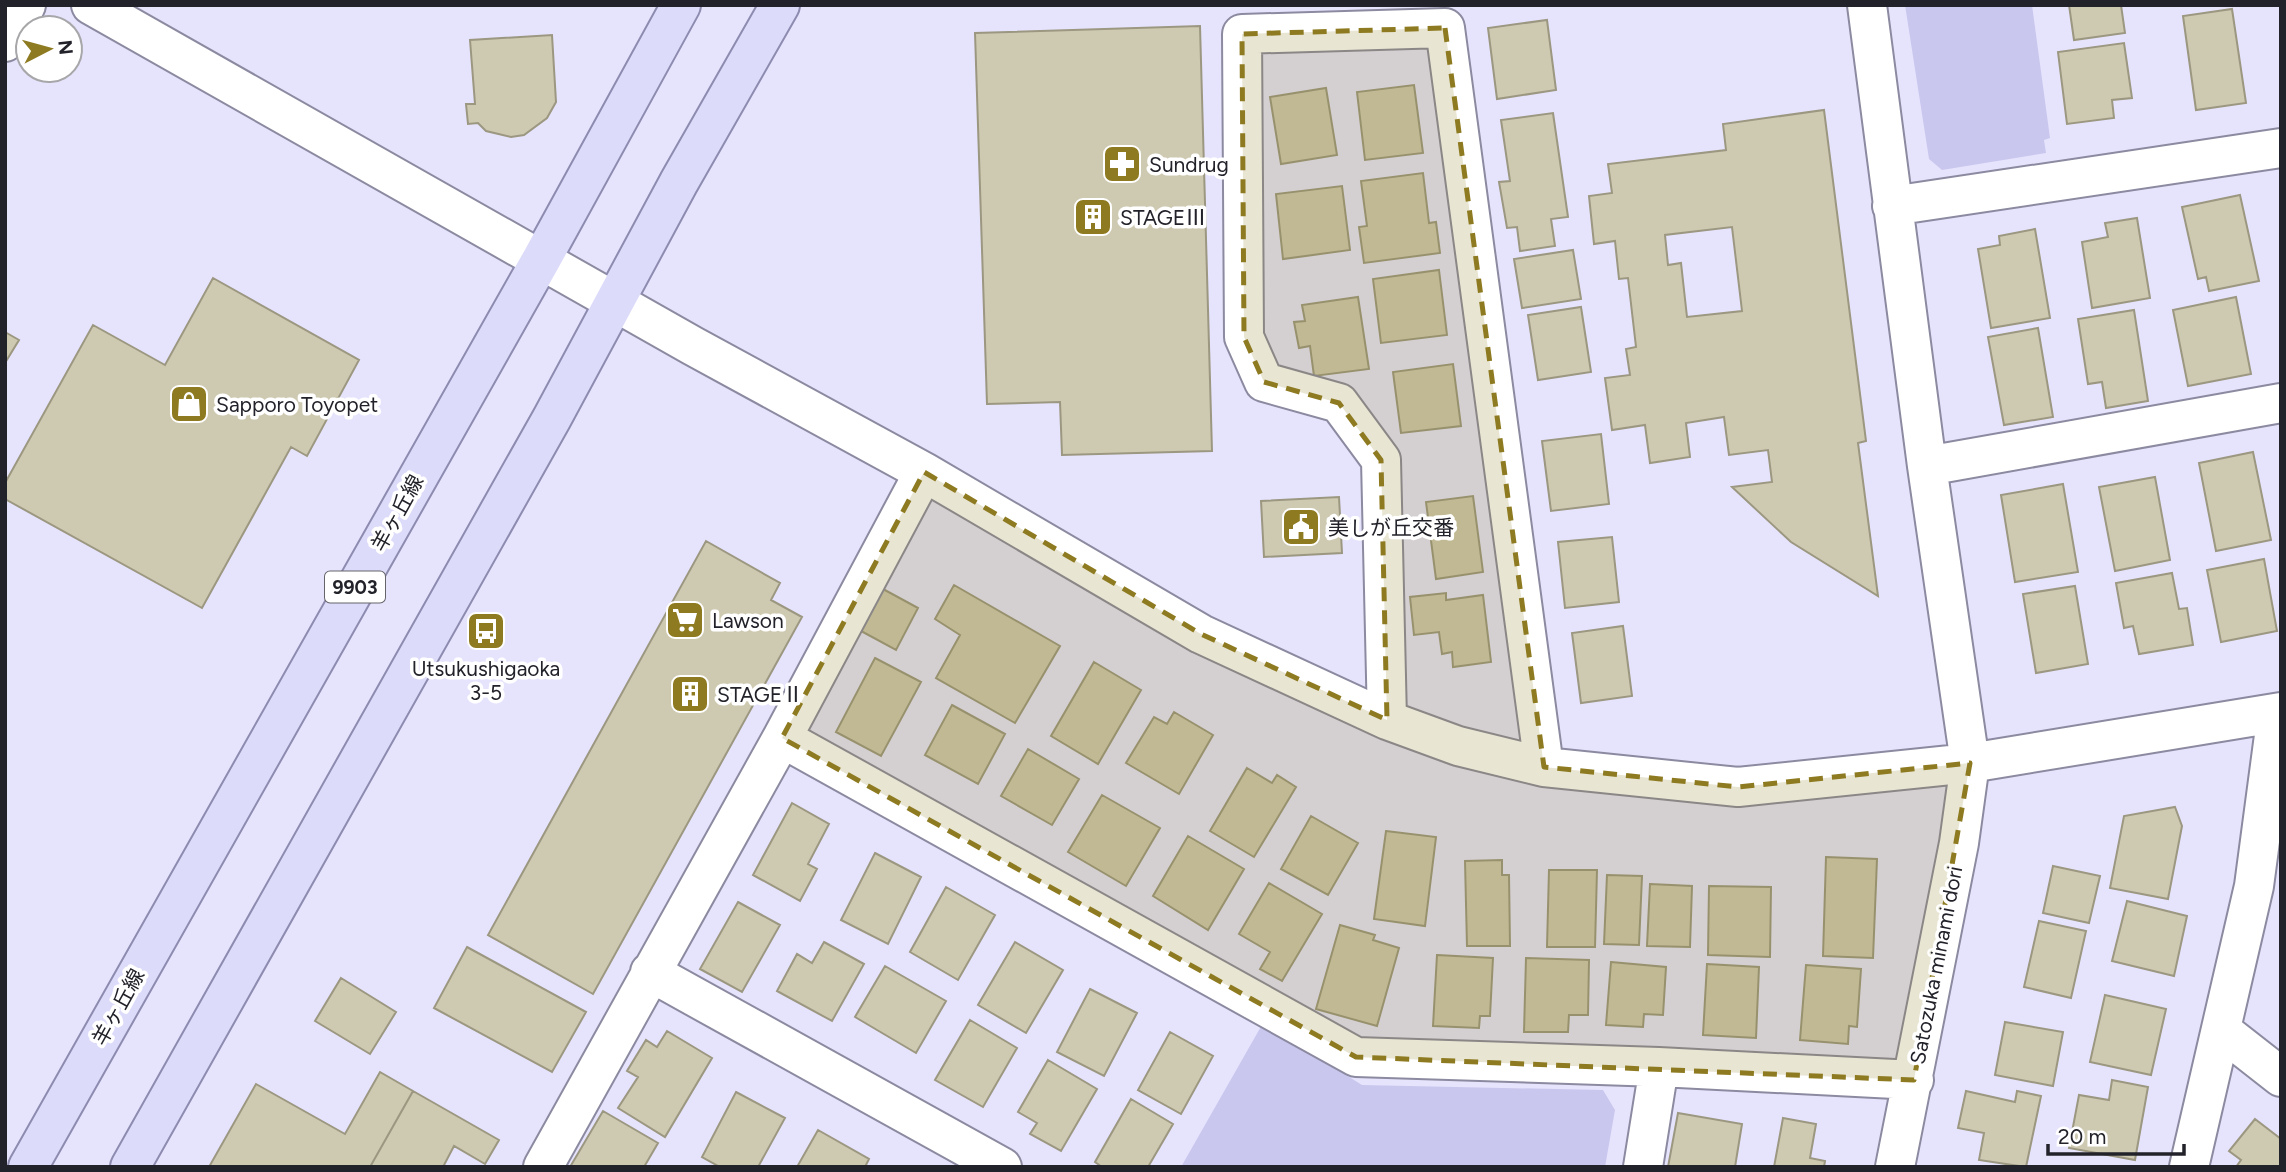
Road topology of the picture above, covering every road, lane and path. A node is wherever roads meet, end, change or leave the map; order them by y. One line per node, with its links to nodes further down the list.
1 (26, 5): 6 (street)
2 (91, 5): 9 (street)
3 (681, 5): 9 (main road, 羊ヶ丘線 / 9903)
4 (780, 5): 10 (main road)
5 (1867, 5): 8 (street, Satozuka minami dori)
6 (5, 42)
7 (2281, 148): 8 (street)
8 (1892, 206): 12 (street, Satozuka minami dori)
9 (541, 260): 10 (street); 24 (main road, 羊ヶ丘線 / 9903)
10 (615, 301): 13 (street); 25 (main road)
11 (2281, 403): 12 (street)
12 (1927, 466): 17 (street, Satozuka minami dori)
13 (924, 472): 15 (street); 16 (street)
14 (2279, 712): 17 (street); 20 (street)
15 (1387, 720): 18 (street); 18 (street)
16 (782, 738): 19 (street); 21 (street)
17 (1970, 763): 18 (street); 23 (street, Satozuka minami dori)
18 (1544, 767)
19 (649, 972): 26 (street); 27 (street)
20 (2221, 1030): 22 (street); 30 (street)
21 (1659, 1067): 23 (street); 28 (street)
22 (2281, 1077)
23 (1914, 1080): 29 (street, Satozuka minami dori)
24 (28, 1167)
25 (130, 1167)
26 (543, 1167)
27 (1002, 1167)
28 (1643, 1167)
29 (1895, 1167)
30 (2189, 1167)

